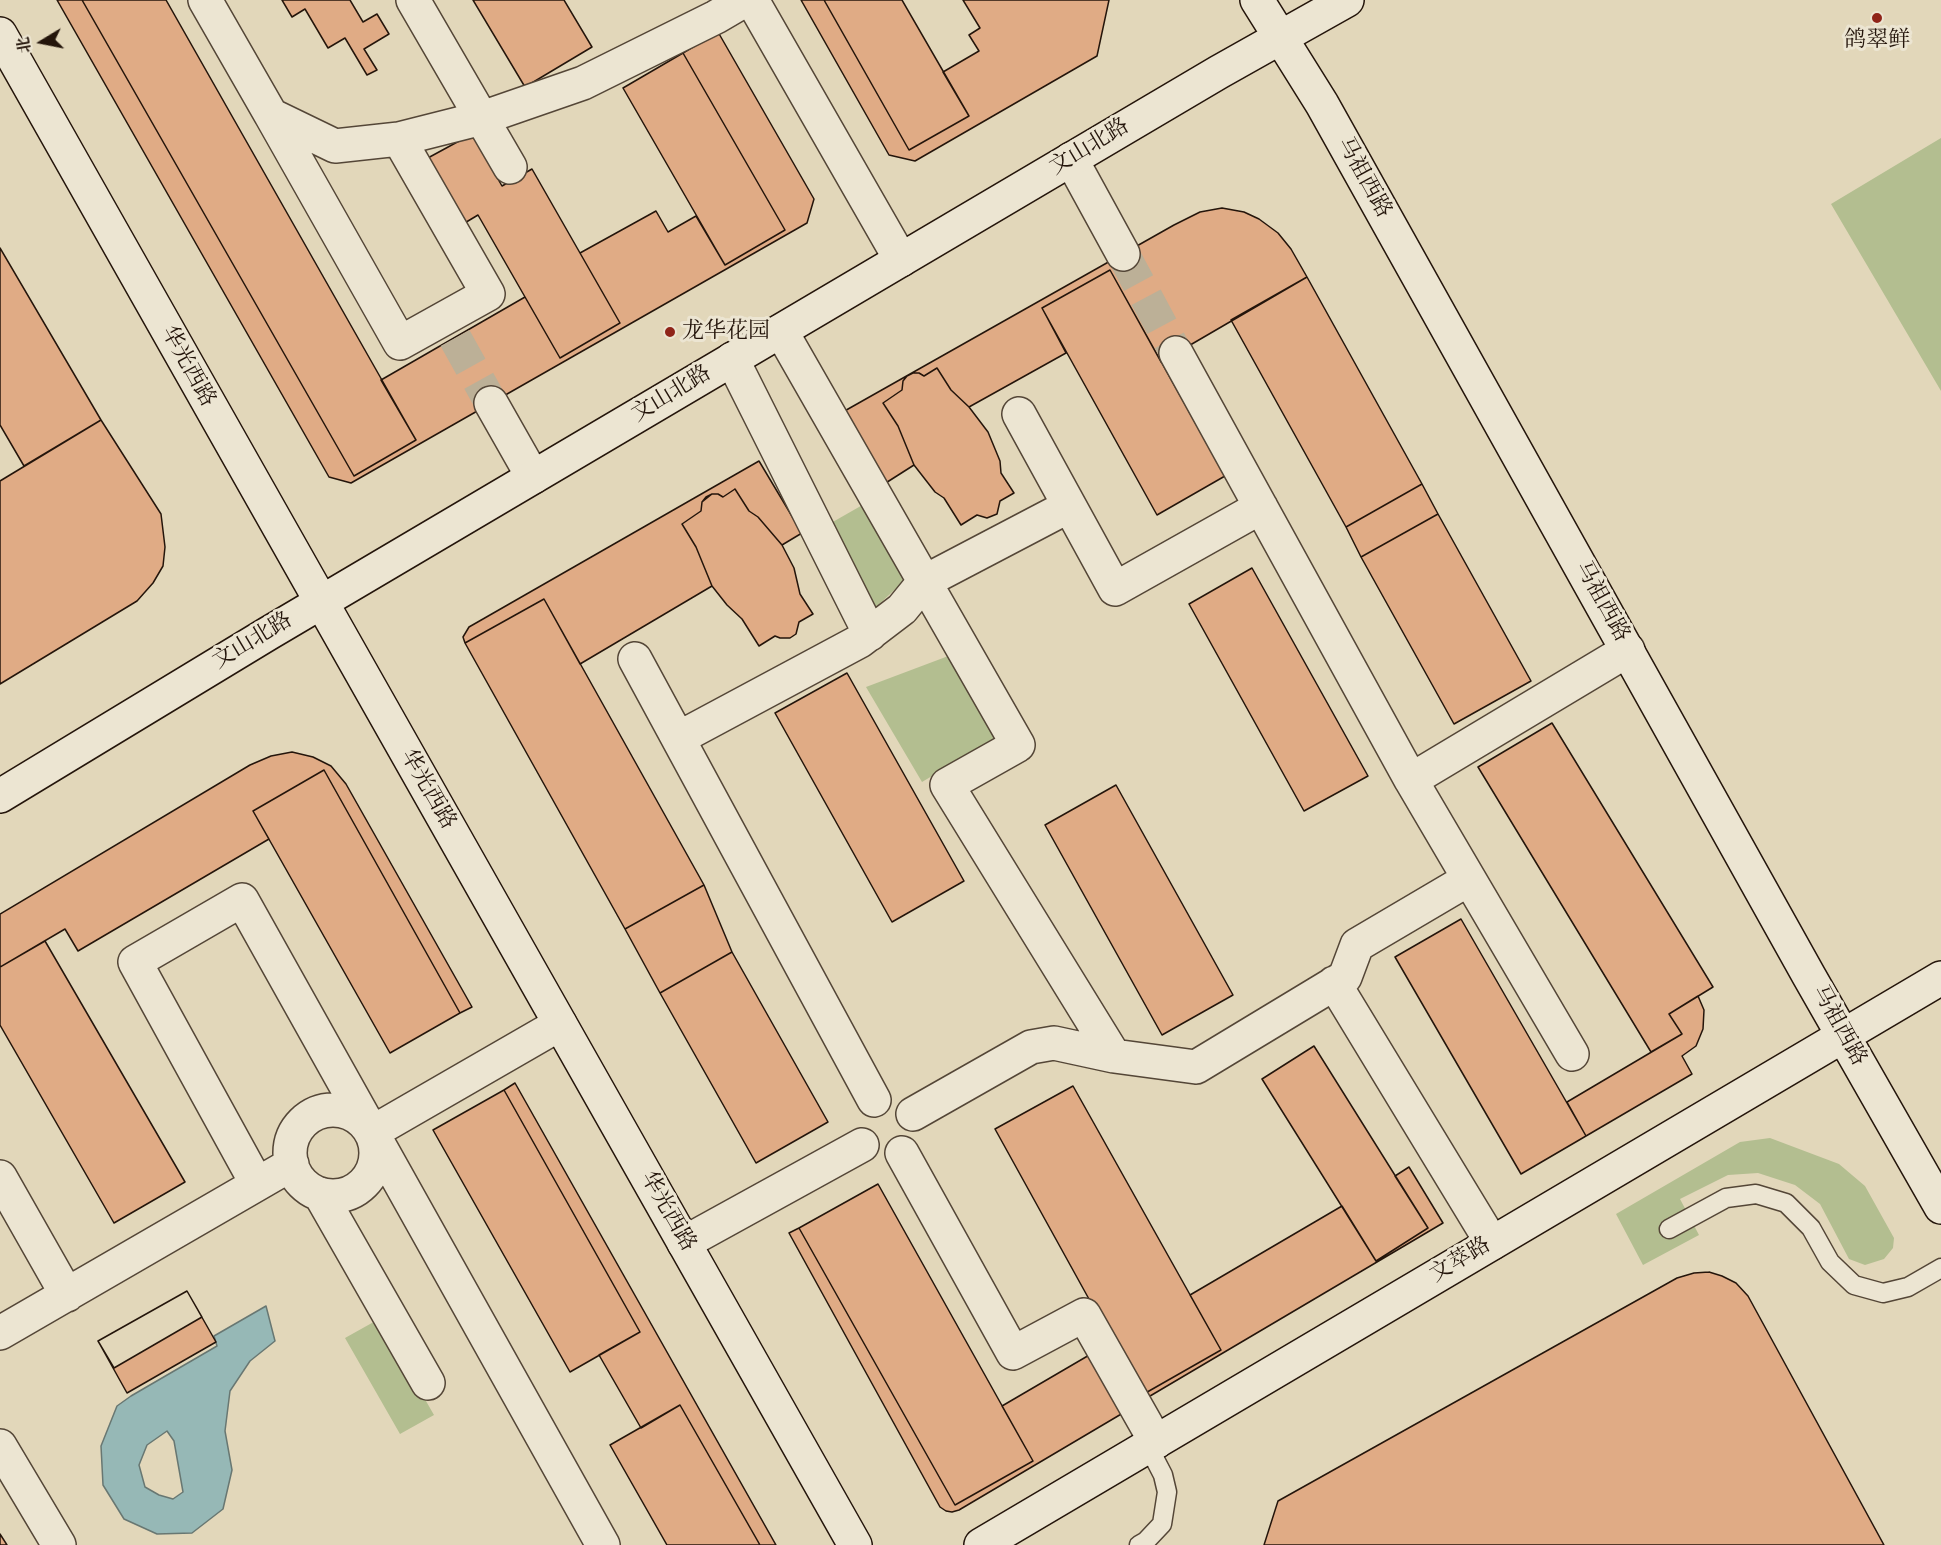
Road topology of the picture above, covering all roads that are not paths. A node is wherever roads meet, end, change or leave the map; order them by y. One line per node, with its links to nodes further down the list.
1 (205, 0): 9 (street)
2 (413, 0): 10 (street)
3 (745, 0): 10 (street)
4 (752, 0): 15 (street)
5 (1257, 0): 8 (street, 马祖西路)
6 (1347, 0): 8 (street, 文山北路)
7 (0, 34): 25 (street, 华光西路)
8 (1281, 38): 12 (street, 文山北路); 27 (street, 马祖西路)
9 (271, 114): 11 (street); 11 (street)
10 (482, 118): 11 (street); 13 (street)
11 (399, 139)
12 (1071, 159): 14 (street); 15 (street, 文山北路)
13 (510, 167)
14 (1123, 254)
15 (901, 260): 16 (street, 文山北路)
16 (781, 331): 18 (street, 文山北路); 24 (street)
17 (1176, 353): 23 (street)
18 (732, 359): 21 (street, 文山北路); 26 (street)
19 (491, 403): 21 (street)
20 (1019, 414): 22 (street)
21 (533, 477): 25 (street, 文山北路)
22 (1070, 506): 23 (street); 24 (street)
23 (1260, 507): 30 (street)
24 (924, 582): 26 (street); 38 (street)
25 (321, 602): 31 (street, 文山北路); 35 (street, 华光西路)
26 (870, 634): 29 (street)
27 (1628, 650): 30 (street); 36 (street, 马祖西路)
28 (635, 659): 29 (street)
29 (679, 738): 39 (street)
30 (1411, 780): 32 (street)
31 (0, 796)
32 (1469, 879): 34 (street); 37 (street)
33 (1941, 978): 36 (street, 文萃路)
34 (1334, 983): 38 (street); 51 (street)
35 (560, 1024): 41 (street); 50 (street, 华光西路)
36 (1843, 1035): 48 (street, 马祖西路); 51 (street, 文萃路)
37 (1572, 1054)
38 (1114, 1056): 40 (street)
39 (874, 1100): 40 (street); 42 (street)
40 (913, 1114): 43 (street)
41 (371, 1133): 44 (street); 46 (street); 47 (street); 59 (street)
42 (862, 1146): 43 (street); 50 (street)
43 (902, 1153): 56 (street)
44 (292, 1164): 46 (street); 47 (street)
45 (0, 1177): 53 (street)
46 (257, 1184): 53 (street)
47 (320, 1194): 55 (street)
48 (1941, 1206)
49 (1669, 1229): 52 (lane)
50 (684, 1243): 60 (street, 华光西路)
51 (1492, 1243): 56 (street, 文萃路)
52 (1941, 1268)
53 (67, 1295): 54 (street)
54 (0, 1334)
55 (428, 1383)
56 (1152, 1444): 61 (street, 文萃路); 62 (lane)
57 (0, 1446): 58 (street)
58 (59, 1545)
59 (603, 1545)
60 (855, 1545)
61 (981, 1545)
62 (1139, 1545)

